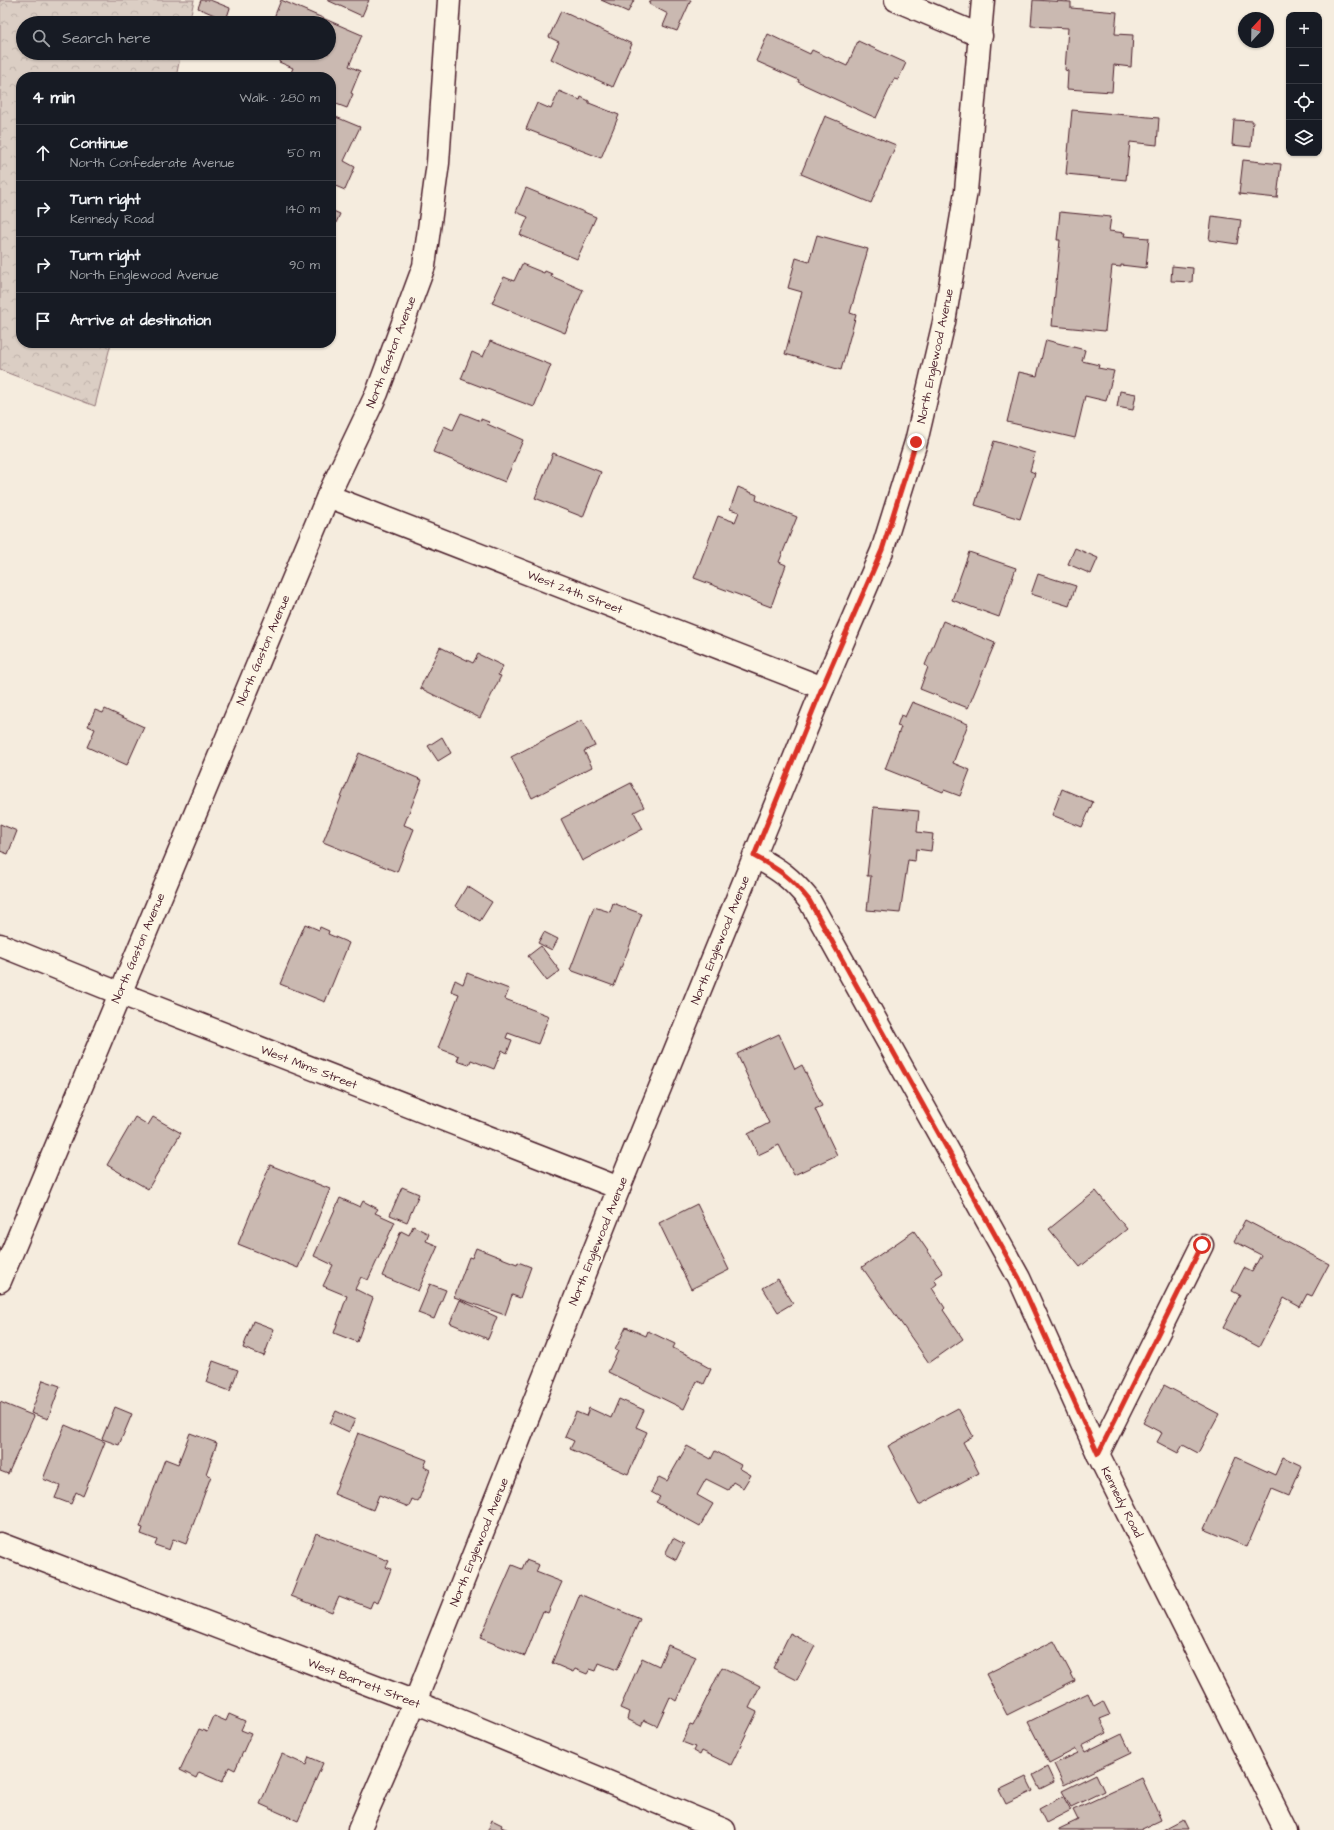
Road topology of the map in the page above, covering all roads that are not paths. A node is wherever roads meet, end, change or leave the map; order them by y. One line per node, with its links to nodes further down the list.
1 (449, 0): 5 (street, North Gaston Avenue)
2 (896, 0): 4 (street)
3 (983, 0): 4 (street, North Englewood Avenue)
4 (981, 36): 6 (street, North Englewood Avenue)
5 (328, 496): 6 (street, West 24th Street); 9 (street, North Gaston Avenue)
6 (822, 688): 7 (street, North Englewood Avenue)
7 (754, 856): 10 (street, North Englewood Avenue); 13 (street, Kennedy Road)
8 (0, 945): 9 (street, West Mims Street)
9 (119, 993): 10 (street, West Mims Street); 12 (street, North Gaston Avenue)
10 (619, 1188): 15 (street, North Englewood Avenue)
11 (1202, 1245): 13 (street)
12 (0, 1280)
13 (1098, 1454): 18 (street, Kennedy Road)
14 (0, 1544): 15 (street, West Barrett Street)
15 (415, 1702): 16 (street, North Englewood Avenue); 17 (street, West Barrett Street)
16 (359, 1830)
17 (724, 1830)
18 (1286, 1830)

